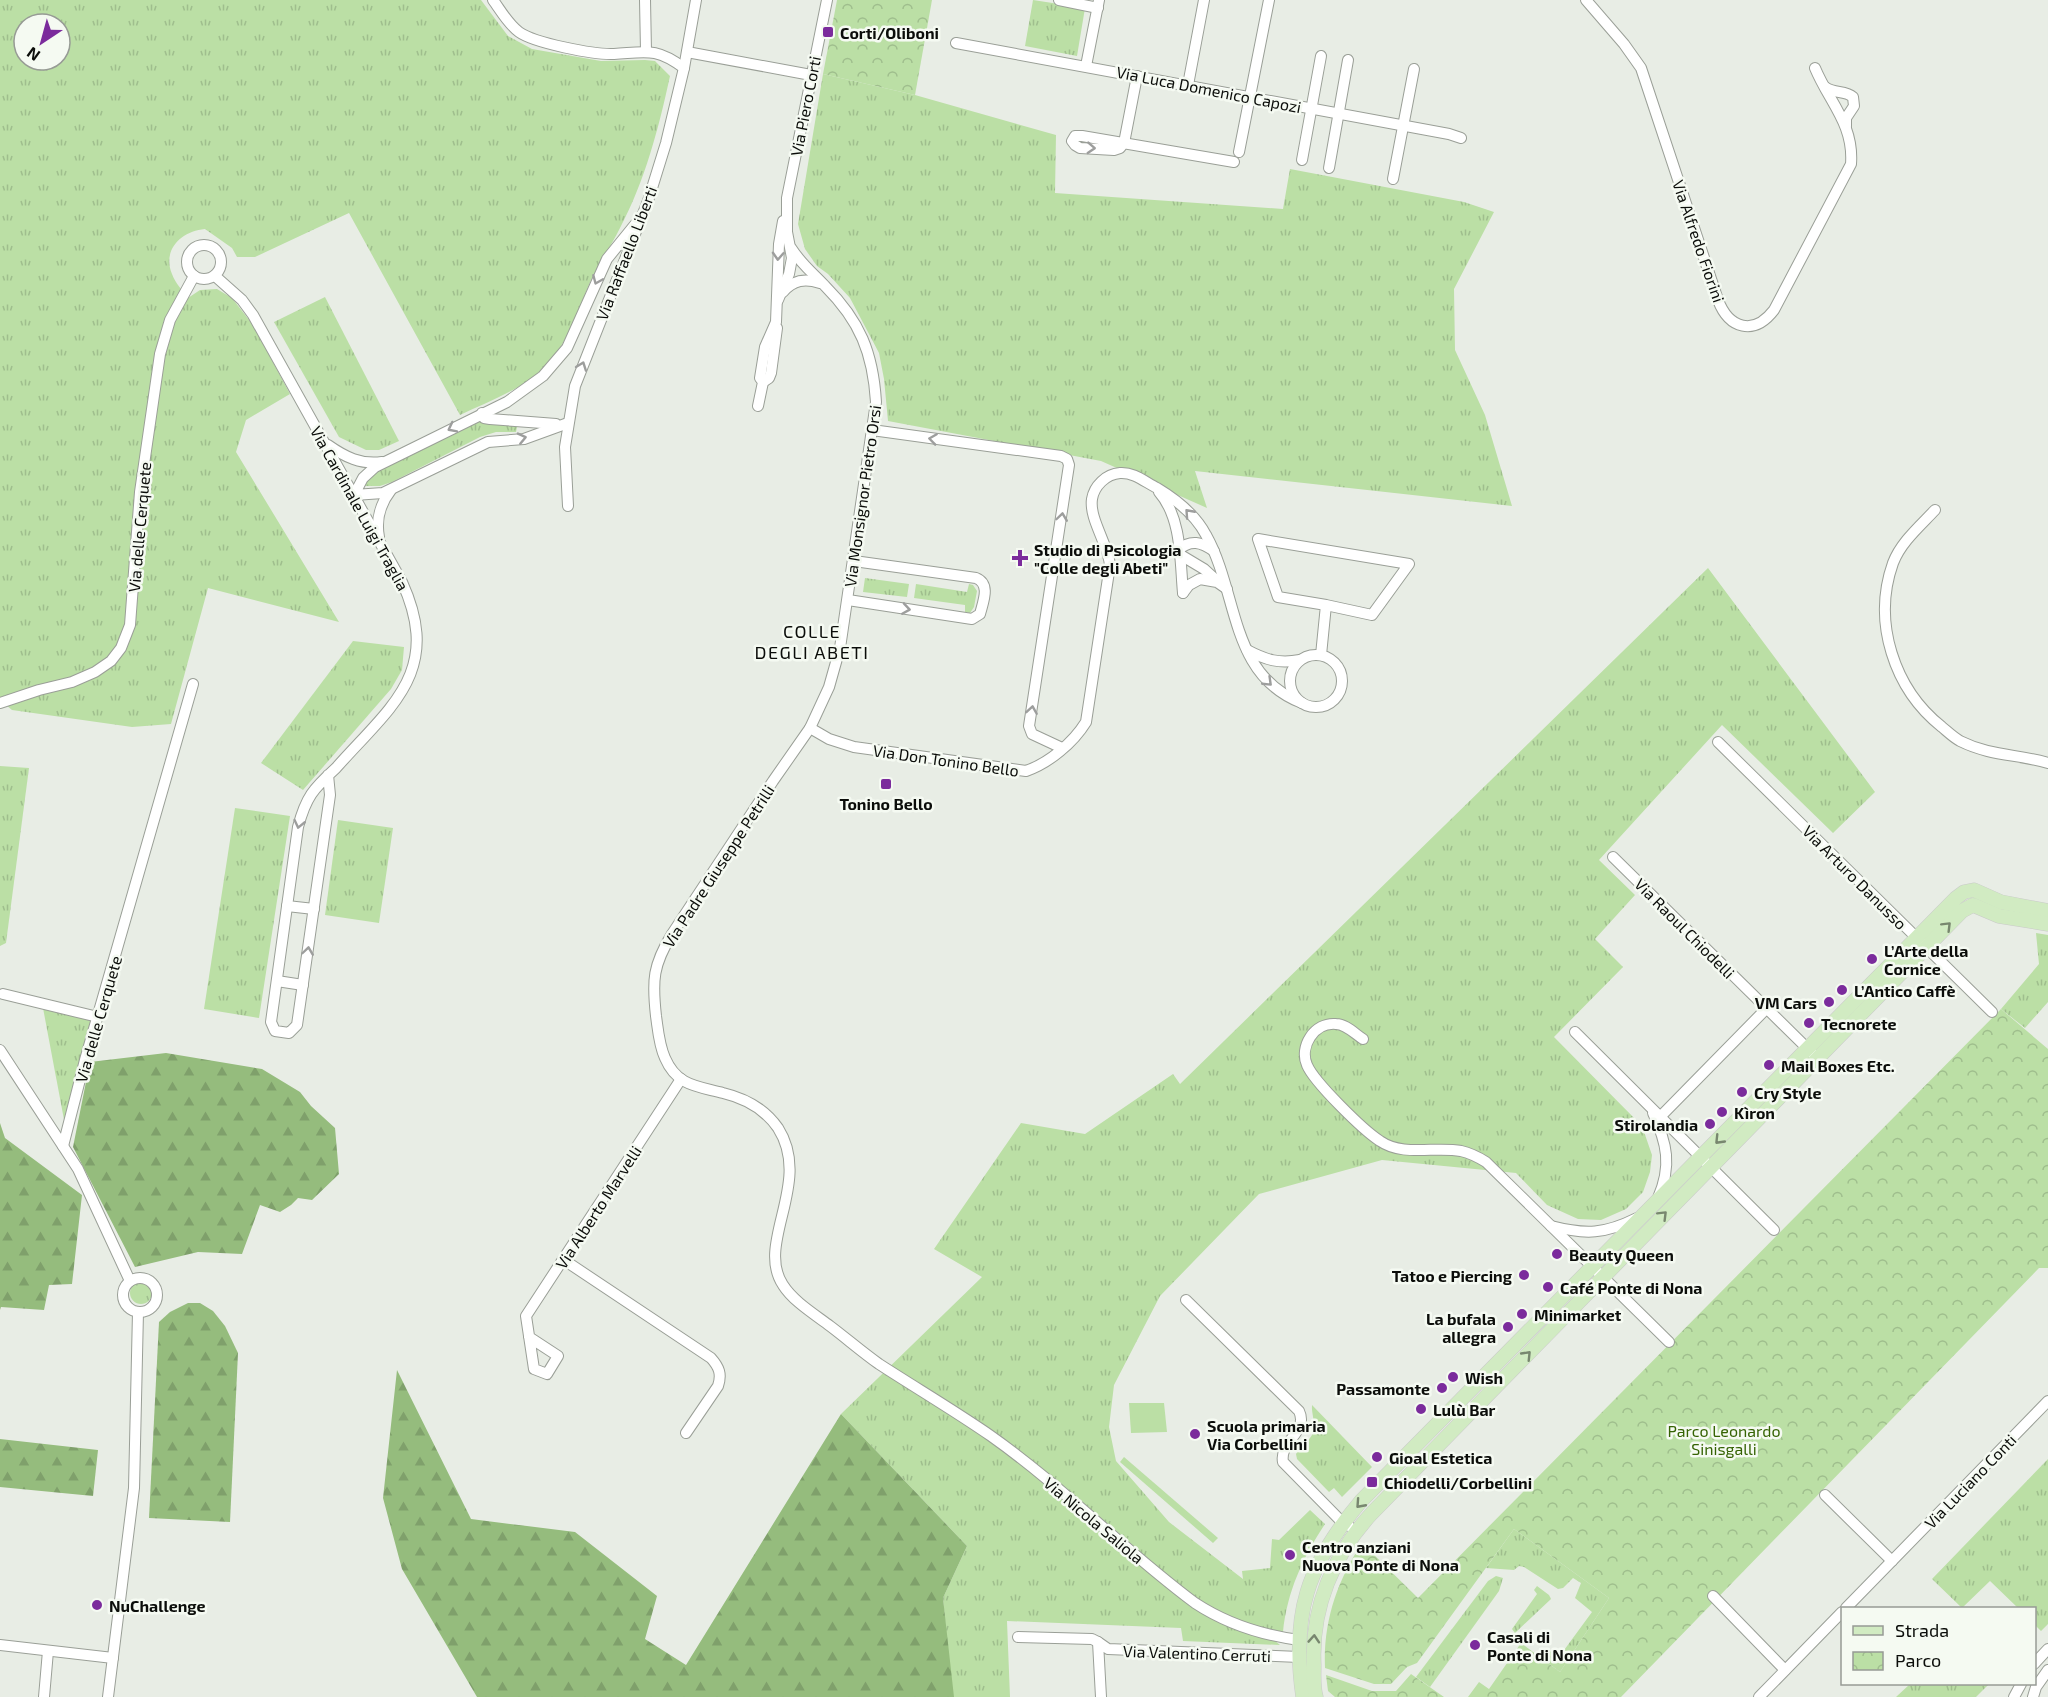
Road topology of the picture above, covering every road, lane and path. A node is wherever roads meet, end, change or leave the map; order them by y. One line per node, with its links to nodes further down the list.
1 (493, 0): 11 (street)
2 (645, 0): 11 (street)
3 (696, 0): 12 (street, Via Raffaello Liberti)
4 (827, 0): 19 (street, Via Piero Corti)
5 (1059, 0): 9 (street)
6 (1204, 0): 22 (street)
7 (1269, 0): 24 (street)
8 (1586, 0): 30 (street, Via Alfredo Fiorini)
9 (1098, 4): 15 (street)
10 (956, 43): 15 (street, Via Luca Domenico Capozi)
11 (646, 51): 16 (street)
12 (687, 52): 16 (street, Via Raffaello Liberti); 19 (street)
13 (1321, 56): 26 (street)
14 (1348, 60): 28 (street)
15 (1086, 66): 20 (street, Via Luca Domenico Capozi)
16 (684, 68): 36 (street, Via Raffaello Liberti)
17 (1815, 68): 21 (street, Via Alfredo Fiorini)
18 (1414, 69): 29 (street)
19 (812, 75): 35 (street, Via Piero Corti)
20 (1137, 76): 22 (street, Via Luca Domenico Capozi); 24 (street)
21 (1822, 83): 23 (street); 25 (street, Via Alfredo Fiorini)
22 (1188, 85): 24 (street, Via Luca Domenico Capozi)
23 (1842, 93): 25 (street); 27 (street)
24 (1250, 97): 26 (street, Via Luca Domenico Capozi)
25 (1837, 107): 27 (street); 30 (street, Via Alfredo Fiorini)
26 (1311, 109): 28 (street, Via Luca Domenico Capozi); 32 (street)
27 (1851, 111): 30 (street, Via Alfredo Fiorini)
28 (1339, 114): 29 (street, Via Luca Domenico Capozi); 33 (street)
29 (1404, 126): 31 (street, Via Luca Domenico Capozi); 34 (street)
30 (1846, 126)
31 (1461, 138)
32 (1302, 160)
33 (1329, 168)
34 (1393, 179)
35 (786, 212): 37 (street, Via Piero Corti); 41 (street, Via Piero Corti, one-way to 41)
36 (642, 216): 43 (street, one-way to 43); 44 (street, Via Raffaello Liberti, one-way to 36)
37 (791, 248): 40 (street, Via Monsignor Pietro Orsi); 41 (street, Via Piero Corti)
38 (194, 276): 39 (street); 39 (street); 66 (street, Via delle Cerquete)
39 (215, 276): 46 (street, Via Cardinale Luigi Traglia)
40 (823, 284): 41 (street); 45 (street, Via Monsignor Pietro Orsi)
41 (778, 300): 42 (street, Via Piero Corti)
42 (758, 406)
43 (482, 413): 44 (street); 47 (street, one-way to 47)
44 (568, 423): 49 (street, one-way to 44); 51 (street, Via Raffaello Liberti)
45 (872, 430): 56 (street, Via Monsignor Pietro Orsi); 69 (street, one-way to 45)
46 (324, 442): 47 (street); 50 (street, Via Cardinale Luigi Traglia)
47 (383, 462): 50 (street)
48 (1153, 486): 54 (street, Via Don Tonino Bello, one-way to 48); 55 (street, Via Don Tonino Bello); 69 (street, Via Don Tonino Bello)
49 (391, 490): 50 (street); 53 (street)
50 (354, 495): 53 (street, Via Cardinale Luigi Traglia)
51 (568, 506)
52 (1935, 510): 70 (street)
53 (380, 542): 71 (street, Via Cardinale Luigi Traglia)
54 (1214, 551): 55 (street); 58 (street, Via Don Tonino Bello)
55 (1179, 552): 57 (street); 57 (street, Via Don Tonino Bello)
56 (854, 561): 59 (street, Via Monsignor Pietro Orsi); 59 (street, one-way to 56)
57 (1217, 582): 58 (street)
58 (1227, 589): 61 (street, Via Don Tonino Bello)
59 (848, 600): 67 (street, Via Monsignor Pietro Orsi)
60 (1326, 605): 60 (street); 62 (street)
61 (1245, 649): 63 (street); 65 (street, Via Don Tonino Bello, one-way to 65)
62 (1321, 656): 63 (street); 65 (street)
63 (1300, 660): 65 (street)
64 (193, 684): 83 (street, Via delle Cerquete)
65 (1302, 703)
66 (0, 704)
67 (810, 728): 69 (street, Via Don Tonino Bello); 88 (street, Via Padre Giuseppe Petrilli)
68 (1718, 742): 77 (street, Via Arturo Danusso)
69 (1062, 748)
70 (2048, 763)
71 (328, 775): 73 (street, Via Cardinale Luigi Traglia, one-way to 73); 74 (street, Via Cardinale Luigi Traglia)
72 (1613, 857): 81 (street, Via Raoul Chiodelli)
73 (287, 906): 74 (street); 78 (street, Via Cardinale Luigi Traglia)
74 (314, 909): 79 (street, Via Cardinale Luigi Traglia, one-way to 74)
75 (2048, 911): 77 (main road)
76 (2048, 924): 77 (main road, one-way to 76)
77 (1922, 943): 82 (street, Via Arturo Danusso); 87 (main road)
78 (277, 981): 79 (street); 79 (street, Via Cardinale Luigi Traglia)
79 (303, 985)
80 (3, 994): 83 (street)
81 (1767, 1008): 87 (street, Via Raoul Chiodelli); 90 (street)
82 (1992, 1012)
83 (98, 1017): 91 (street, Via delle Cerquete)
84 (1575, 1032): 89 (street)
85 (1364, 1039): 95 (street)
86 (0, 1050): 91 (street)
87 (1813, 1053): 92 (main road)
88 (681, 1079): 97 (street, Via Alberto Marvelli); 114 (street, Via Nicola Saliola)
89 (1650, 1107): 90 (street); 93 (street)
90 (1660, 1117): 92 (street)
91 (63, 1146): 99 (street)
92 (1706, 1162): 93 (main road); 96 (street); 98 (main road, one-way to 92)
93 (1655, 1204): 94 (main road)
94 (1645, 1214): 95 (street); 98 (main road)
95 (1551, 1226): 98 (street)
96 (1774, 1230)
97 (564, 1260): 102 (street, Via Alberto Marvelli); 105 (street)
98 (1597, 1273): 103 (street); 107 (main road, one-way to 107); 108 (main road, one-way to 98)
99 (130, 1281): 101 (street); 101 (street)
100 (1186, 1300): 107 (street)
101 (138, 1312): 120 (street)
102 (529, 1337)
103 (1669, 1342)
104 (2048, 1401): 109 (street, Via Luciano Conti)
105 (686, 1432)
106 (1825, 1495): 109 (street)
107 (1344, 1522): 108 (street); 114 (main road)
108 (1357, 1531): 128 (main road, one-way to 108)
109 (1892, 1561): 111 (street, Via Luciano Conti)
110 (1713, 1596): 123 (street)
111 (1847, 1607)
112 (1841, 1613): 123 (street)
113 (1018, 1637): 115 (street, Via Valentino Cerruti)
114 (1299, 1640): 119 (main road)
115 (1098, 1642): 119 (street, Via Valentino Cerruti); 126 (street, Via Valentino Cerruti)
116 (0, 1645): 118 (street)
117 (2048, 1649): 121 (street)
118 (48, 1651): 120 (street); 124 (street)
119 (1299, 1657): 127 (main road)
120 (113, 1658): 125 (street)
121 (2036, 1662)
122 (2048, 1670): 130 (street)
123 (1785, 1671): 129 (street)
124 (44, 1697)
125 (108, 1697)
126 (1101, 1697)
127 (1303, 1697)
128 (1316, 1697)
129 (1759, 1697)
130 (2033, 1697)

